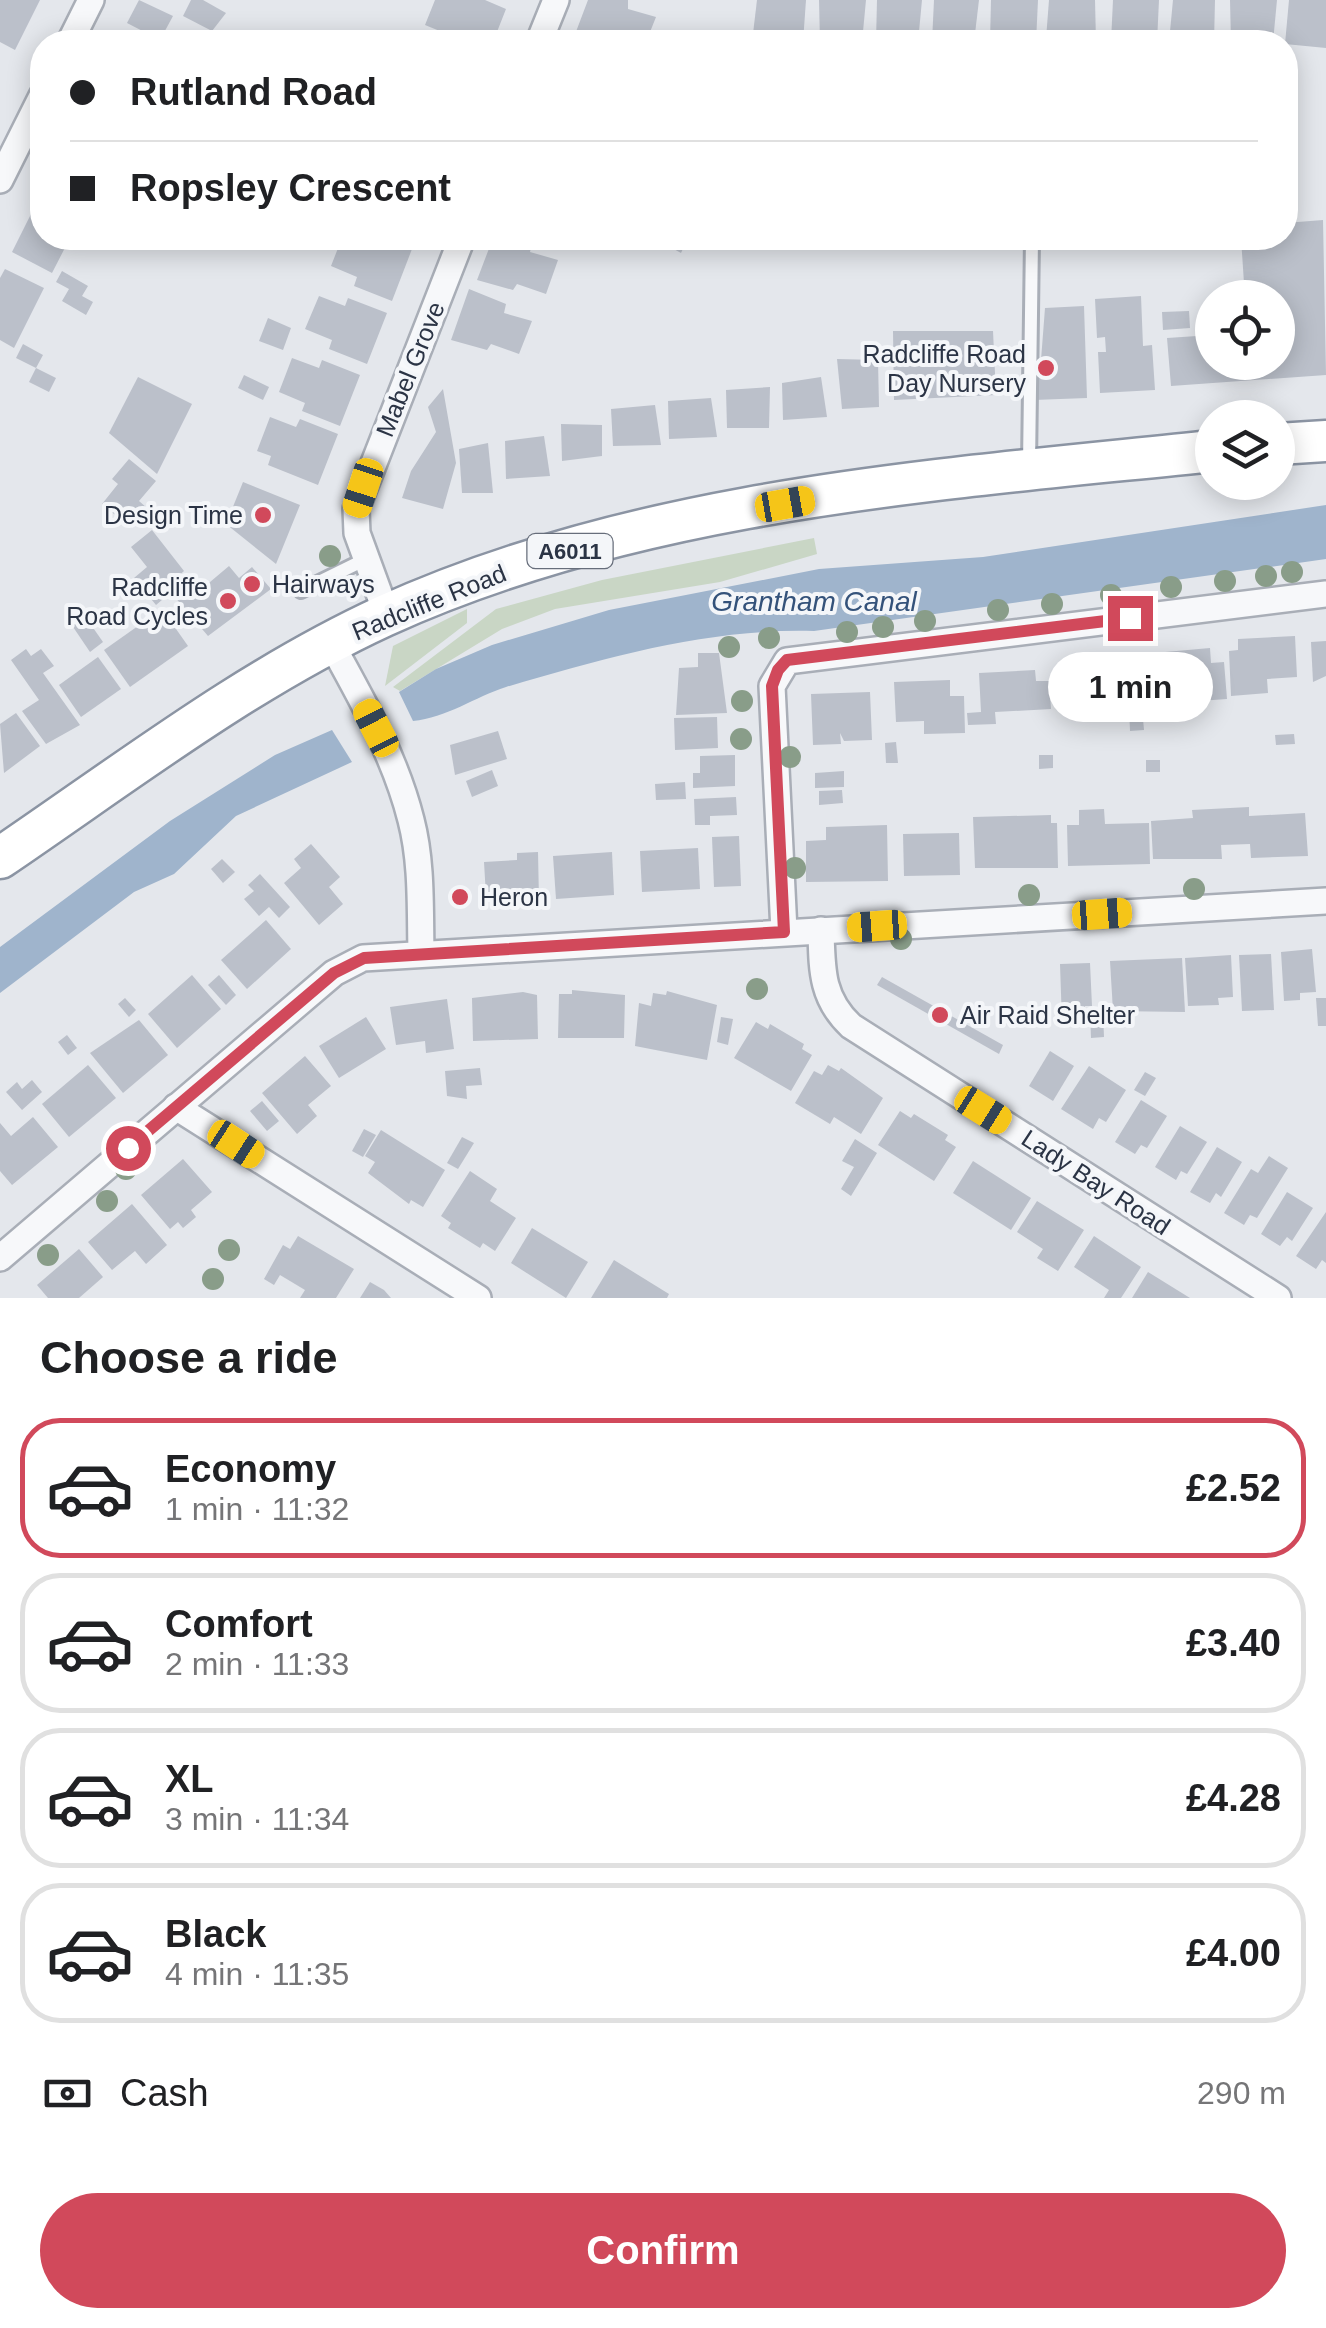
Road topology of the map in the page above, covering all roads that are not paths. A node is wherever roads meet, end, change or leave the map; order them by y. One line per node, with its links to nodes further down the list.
1 (91, 0): 3 (street)
2 (556, 0): 4 (street)
3 (76, 30)
4 (545, 30)
5 (30, 120): 6 (street)
6 (0, 180)
7 (457, 250): 13 (street, Mabel Grove)
8 (1032, 250): 12 (lane)
9 (1326, 441): 10 (highway)
10 (1295, 443)
11 (1195, 453): 12 (highway, Radcliffe Road / A6011)
12 (1029, 470): 16 (highway, Radcliffe Road / A6011)
13 (366, 559): 14 (lane); 16 (street, Mabel Grove)
14 (301, 591)
15 (1326, 594): 21 (street)
16 (387, 615): 17 (highway, Radcliffe Road / A6011)
17 (331, 642): 18 (highway, Radcliffe Road / A6011); 22 (street)
18 (0, 858)
19 (1326, 901): 20 (street)
20 (820, 930): 21 (street); 26 (street, Lady Bay Road)
21 (784, 932): 22 (street)
22 (422, 952): 23 (street)
23 (176, 1107): 24 (street); 25 (street)
24 (0, 1258)
25 (478, 1298)
26 (1278, 1298)

